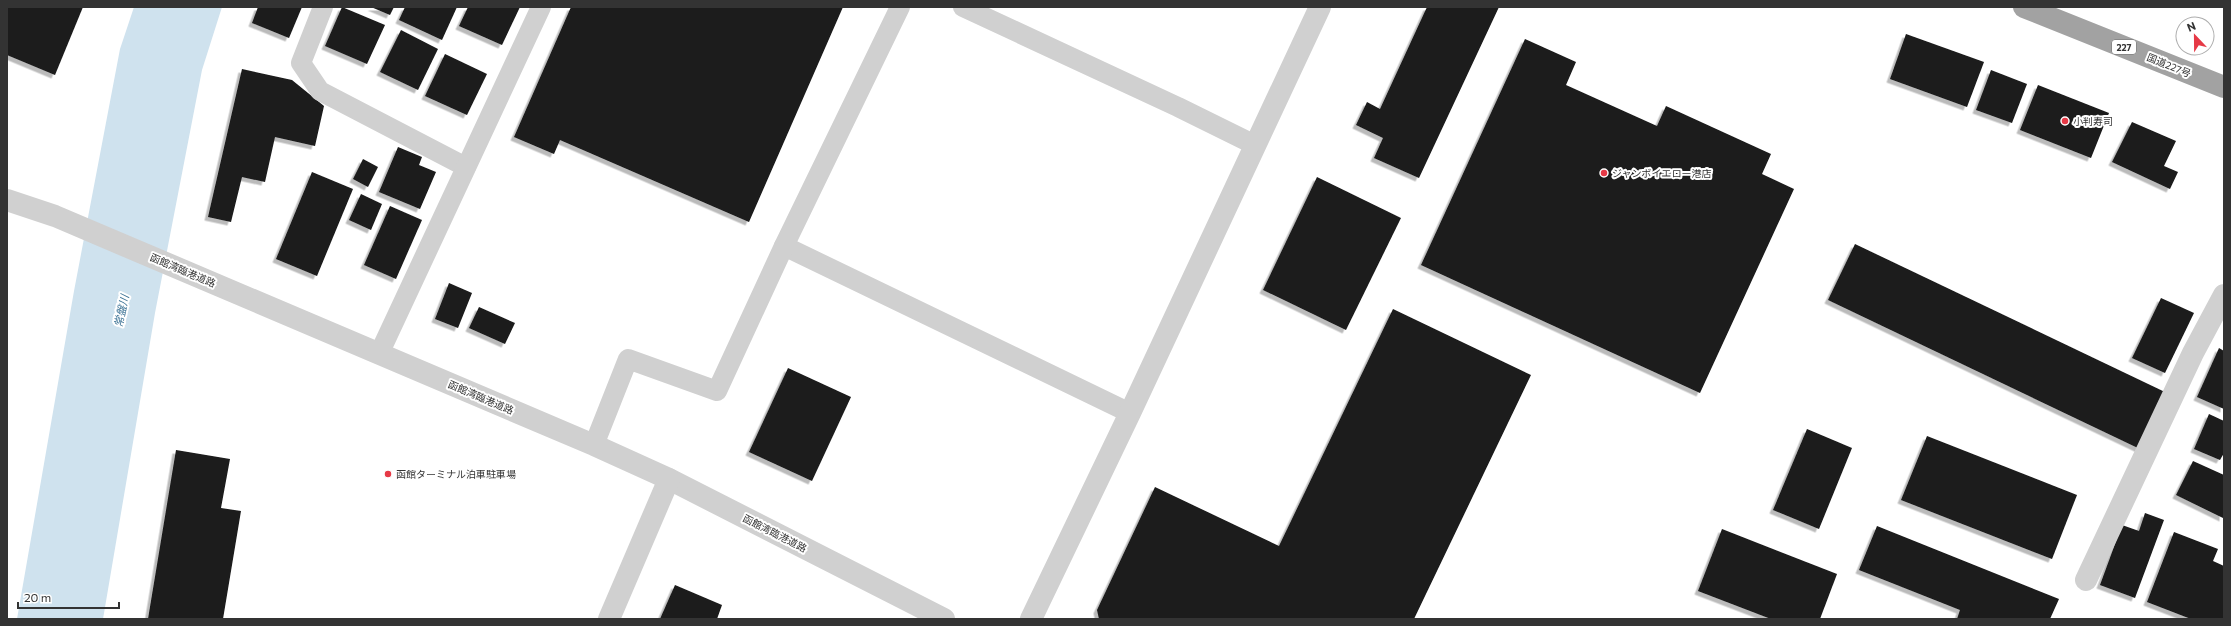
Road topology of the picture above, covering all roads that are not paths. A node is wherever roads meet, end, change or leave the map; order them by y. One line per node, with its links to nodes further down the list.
1 (323, 7): 9 (lane)
2 (542, 7): 9 (lane)
3 (900, 7): 11 (lane)
4 (963, 7): 8 (lane)
5 (1320, 7): 8 (street)
6 (2024, 7): 7 (highway, 国道227号 / 227)
7 (2224, 86)
8 (1256, 145): 14 (street)
9 (466, 167): 13 (lane)
10 (7, 200): 13 (street, 函館湾臨港道路)
11 (784, 246): 14 (lane); 15 (lane)
12 (2224, 295): 17 (street)
13 (379, 354): 15 (street, 函館湾臨港道路)
14 (1130, 413): 20 (street)
15 (594, 445): 16 (street, 函館湾臨港道路)
16 (669, 479): 18 (street); 19 (street, 函館湾臨港道路)
17 (2086, 580)
18 (609, 619)
19 (944, 619)
20 (1031, 619)

